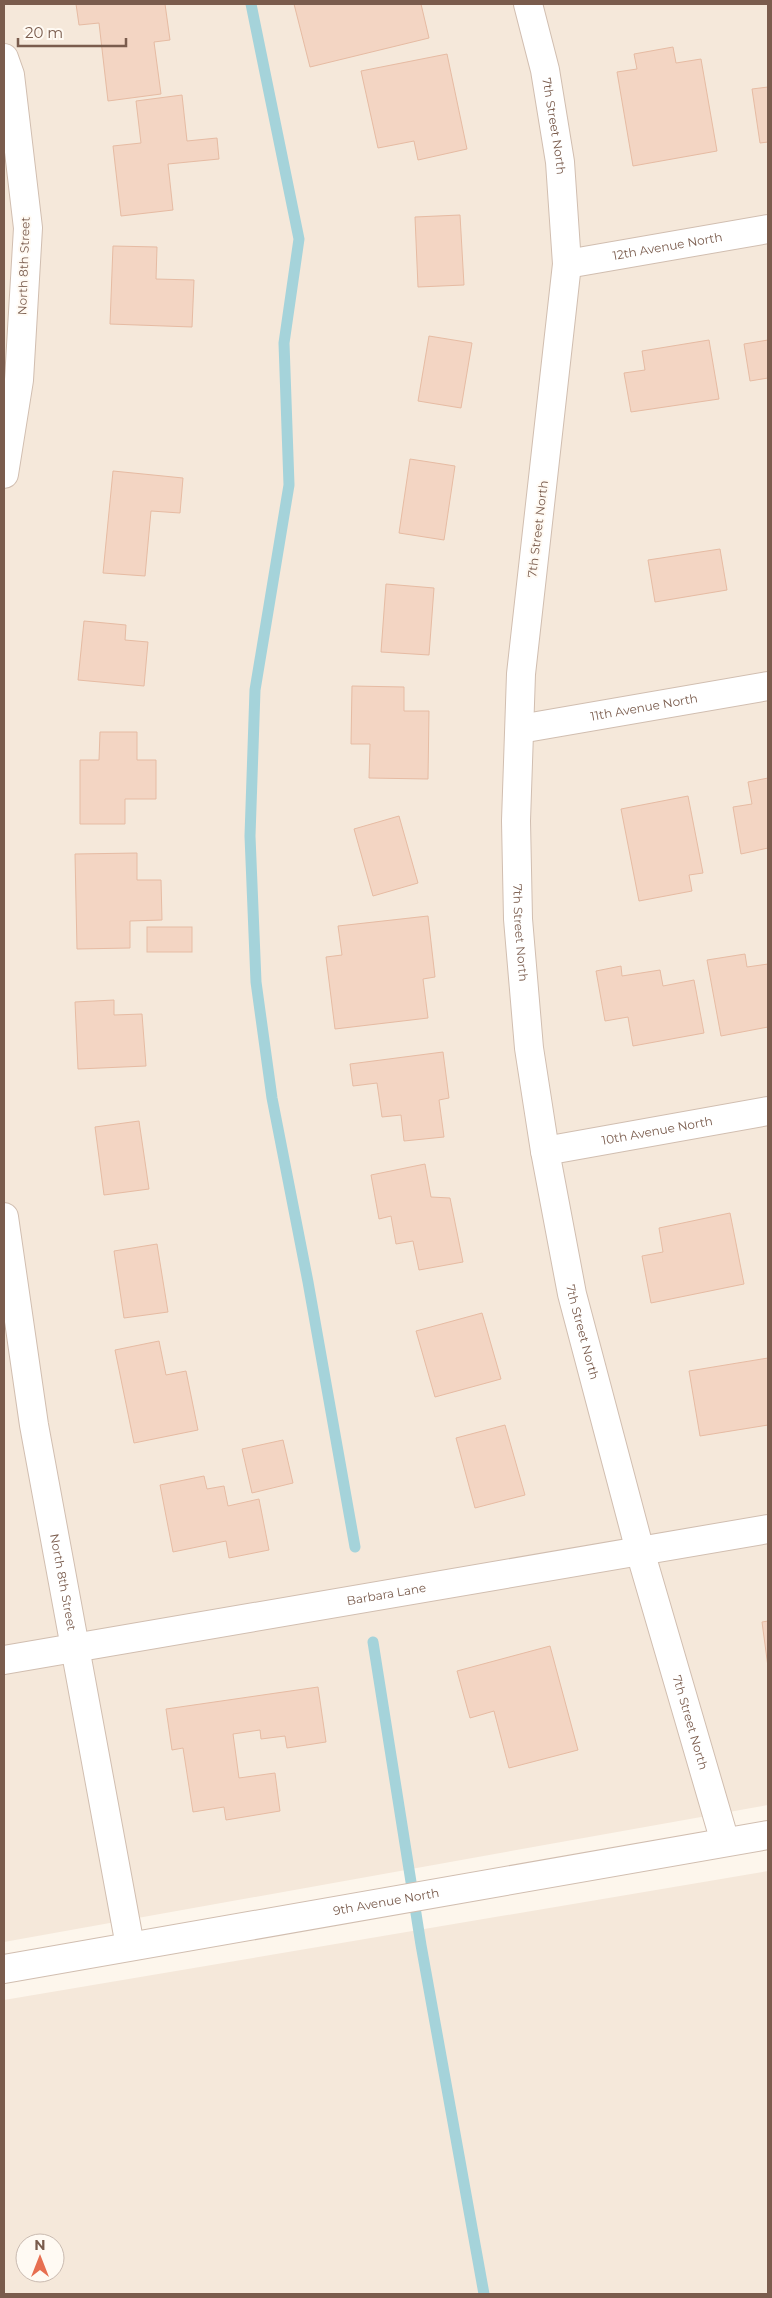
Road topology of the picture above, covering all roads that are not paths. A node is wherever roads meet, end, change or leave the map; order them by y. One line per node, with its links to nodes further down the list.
1 (528, 4): 4 (street, 7th Street North)
2 (4, 58): 5 (street, North 8th Street)
3 (768, 229): 4 (street, 12th Avenue North)
4 (567, 264): 8 (street, 7th Street North)
5 (11, 381): 6 (street, North 8th Street)
6 (4, 474)
7 (768, 686): 8 (street, 11th Avenue North)
8 (520, 729): 10 (street, 7th Street North)
9 (768, 1111): 10 (street, 10th Avenue North)
10 (545, 1151): 13 (street, 7th Street North)
11 (4, 1217): 14 (street, North 8th Street)
12 (768, 1529): 13 (street, Barbara Lane)
13 (640, 1551): 14 (street, Barbara Lane); 17 (street, 7th Street North)
14 (76, 1647): 15 (street, Barbara Lane); 18 (street, North 8th Street)
15 (4, 1660)
16 (768, 1835): 17 (street, 9th Avenue North)
17 (725, 1842): 18 (street, 9th Avenue North)
18 (130, 1946): 19 (street, 9th Avenue North)
19 (4, 1969)

